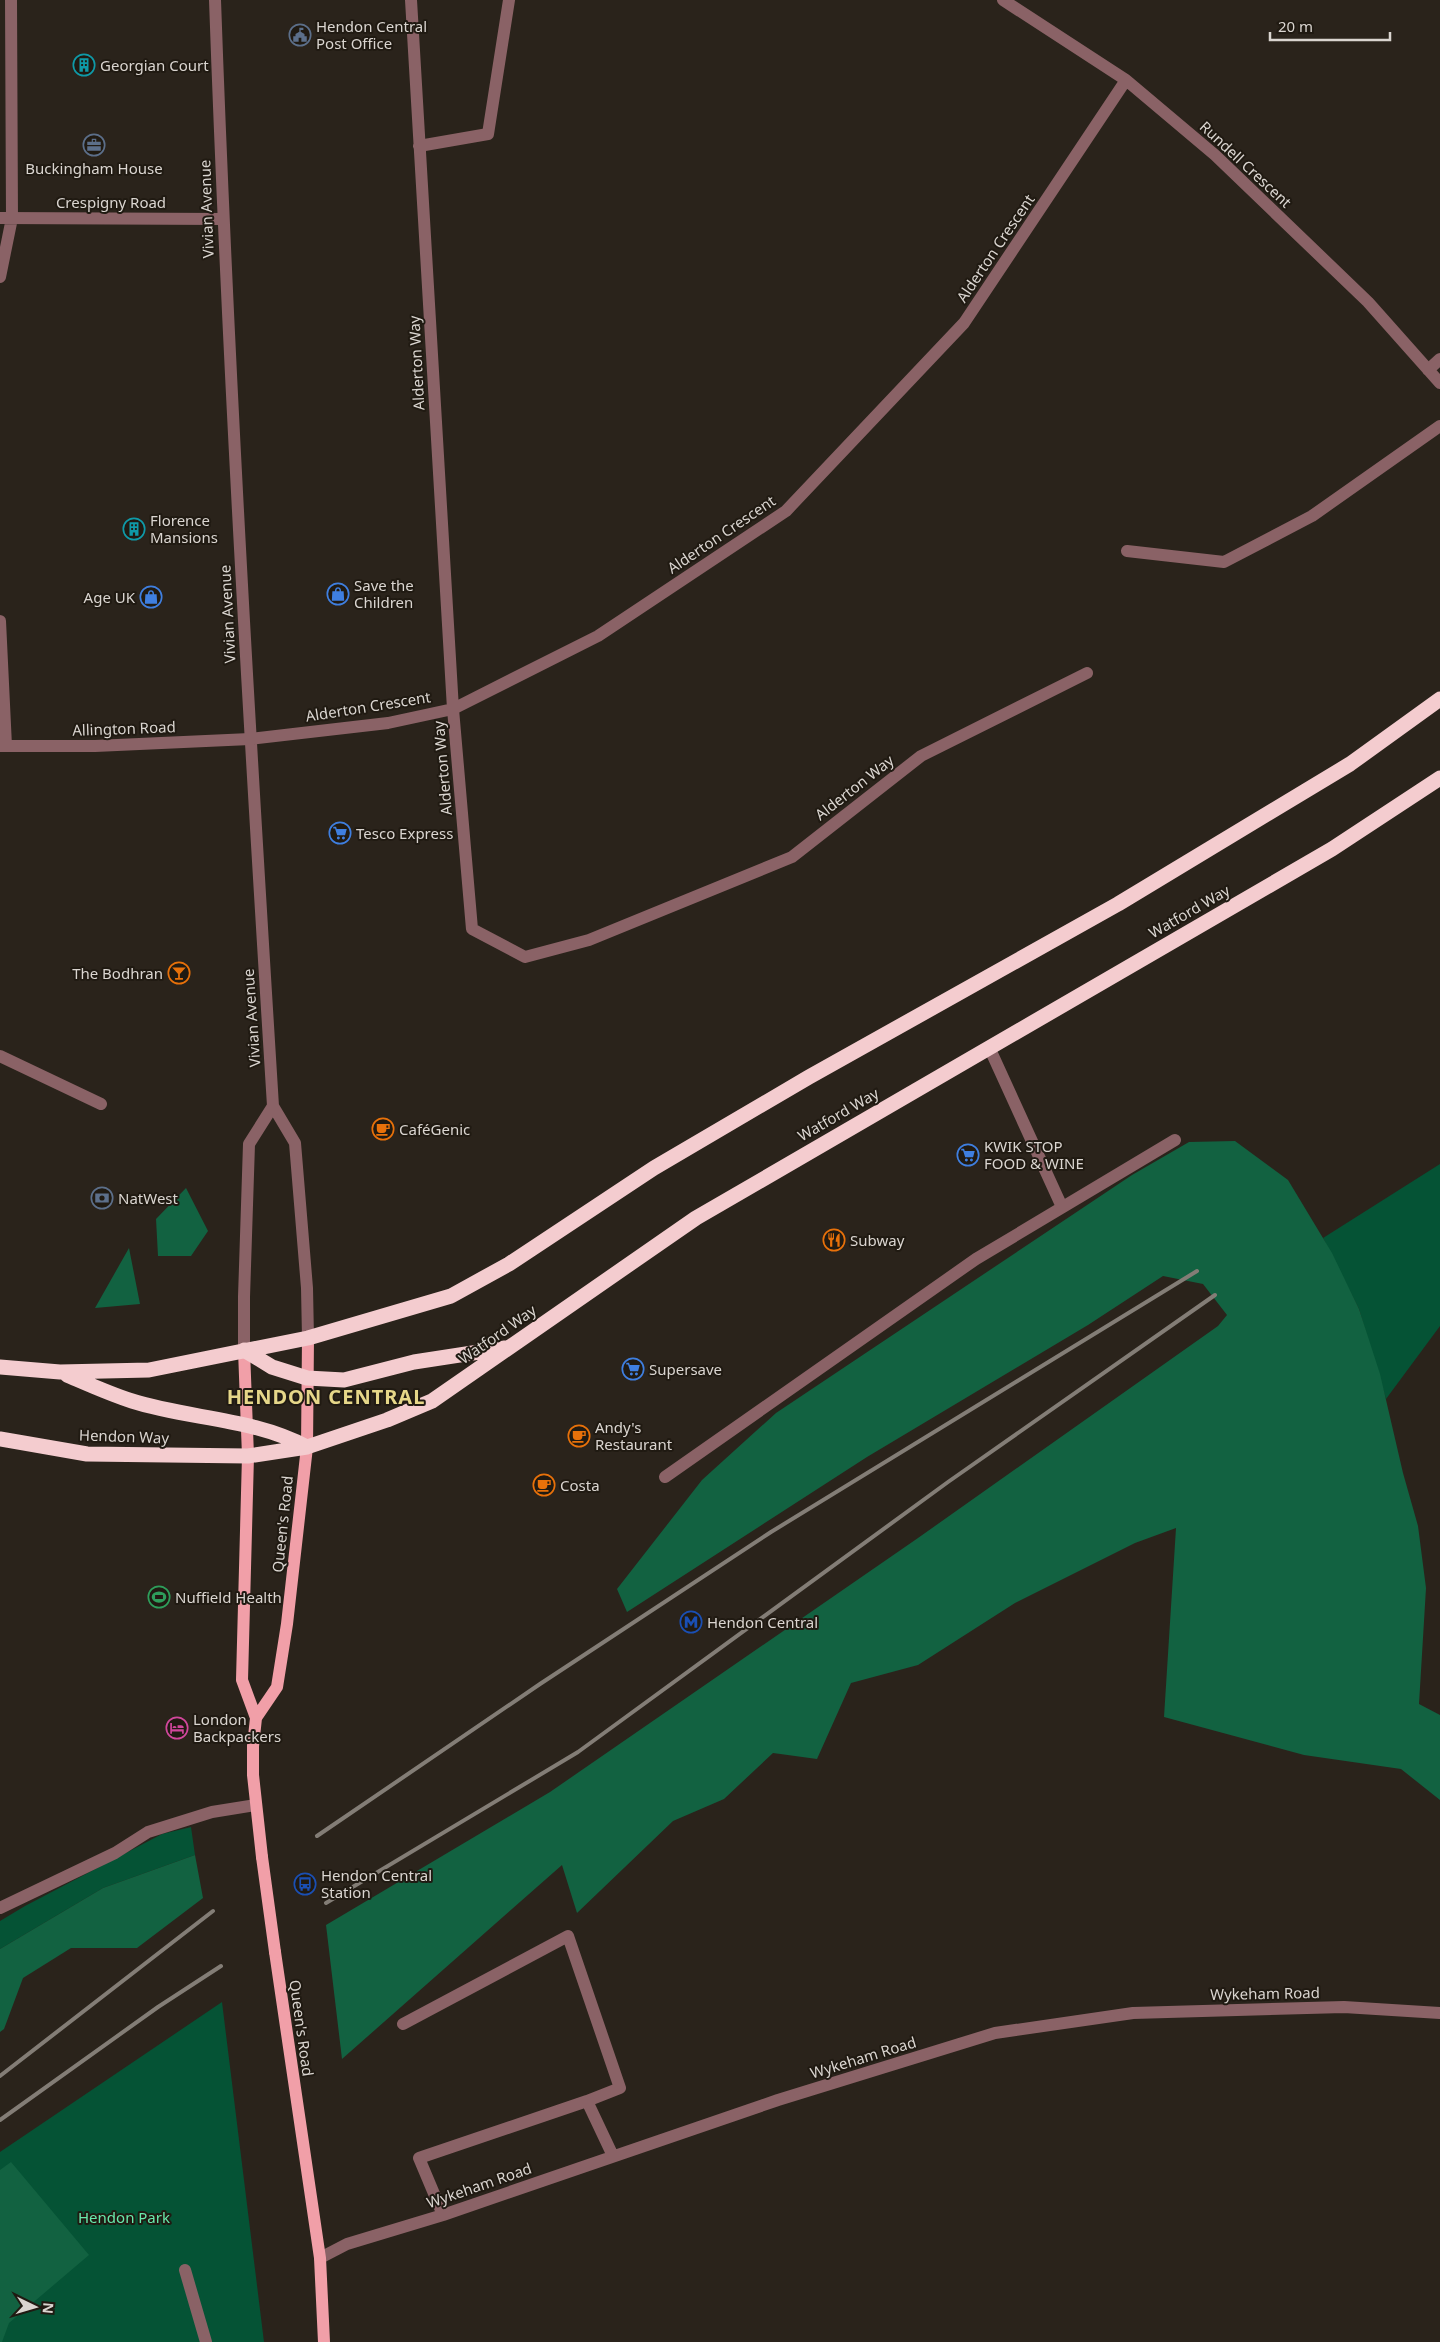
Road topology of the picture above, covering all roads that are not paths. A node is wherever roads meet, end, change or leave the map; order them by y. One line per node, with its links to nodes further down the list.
1 (11, 0): 8 (street)
2 (214, 0): 9 (street, Vivian Avenue)
3 (410, 0): 7 (street, Alderton Way)
4 (510, 0): 7 (street)
5 (1003, 0): 6 (street, Rundell Crescent)
6 (1126, 80): 12 (street, Rundell Crescent); 19 (street, Alderton Crescent)
7 (419, 146): 19 (street, Alderton Way)
8 (6, 218): 9 (street, Crespigny Road); 10 (street)
9 (223, 219): 20 (street, Vivian Avenue)
10 (0, 277)
11 (1440, 359): 12 (street)
12 (1428, 370): 13 (street, Rundell Crescent)
13 (1440, 383)
14 (1440, 426): 15 (street)
15 (1127, 551)
16 (0, 621): 21 (street)
17 (1087, 672): 19 (street, Alderton Way)
18 (1440, 699): 29 (highway)
19 (453, 709): 20 (street, Alderton Crescent)
20 (250, 739): 21 (street, Allington Road); 26 (street, Vivian Avenue)
21 (3, 746)
22 (1440, 778): 23 (highway, Watford Way)
23 (989, 1047): 28 (street); 30 (highway, Watford Way)
24 (0, 1056): 25 (street)
25 (101, 1104)
26 (272, 1106): 29 (street, Vivian Avenue); 31 (street)
27 (1175, 1140): 28 (street)
28 (1062, 1207): 39 (street)
29 (308, 1338): 31 (highway); 34 (main road, Queen's Road)
30 (509, 1347): 34 (highway); 37 (highway, Watford Way)
31 (244, 1350): 33 (highway); 34 (highway); 35 (main road, Queen's Road)
32 (0, 1367): 33 (highway)
33 (60, 1372): 35 (highway)
34 (308, 1378): 37 (main road, Queen's Road)
35 (248, 1426): 37 (highway); 38 (main road, Queen's Road)
36 (0, 1439): 38 (highway, Hendon Way)
37 (307, 1447): 38 (highway, Watford Way); 40 (main road, Queen's Road)
38 (248, 1456): 40 (main road, Queen's Road)
39 (665, 1477)
40 (256, 1718): 41 (main road, Queen's Road)
41 (256, 1805): 42 (street); 48 (main road, Queen's Road, bridge)
42 (0, 1908)
43 (1440, 2013): 46 (street, Wykeham Road)
44 (403, 2024): 45 (street)
45 (587, 2101): 46 (street); 47 (street)
46 (613, 2156): 47 (street, Wykeham Road)
47 (443, 2215): 48 (street, Wykeham Road)
48 (320, 2258): 51 (main road, Queen's Road)
49 (185, 2270): 50 (street)
50 (206, 2342)
51 (324, 2342)

